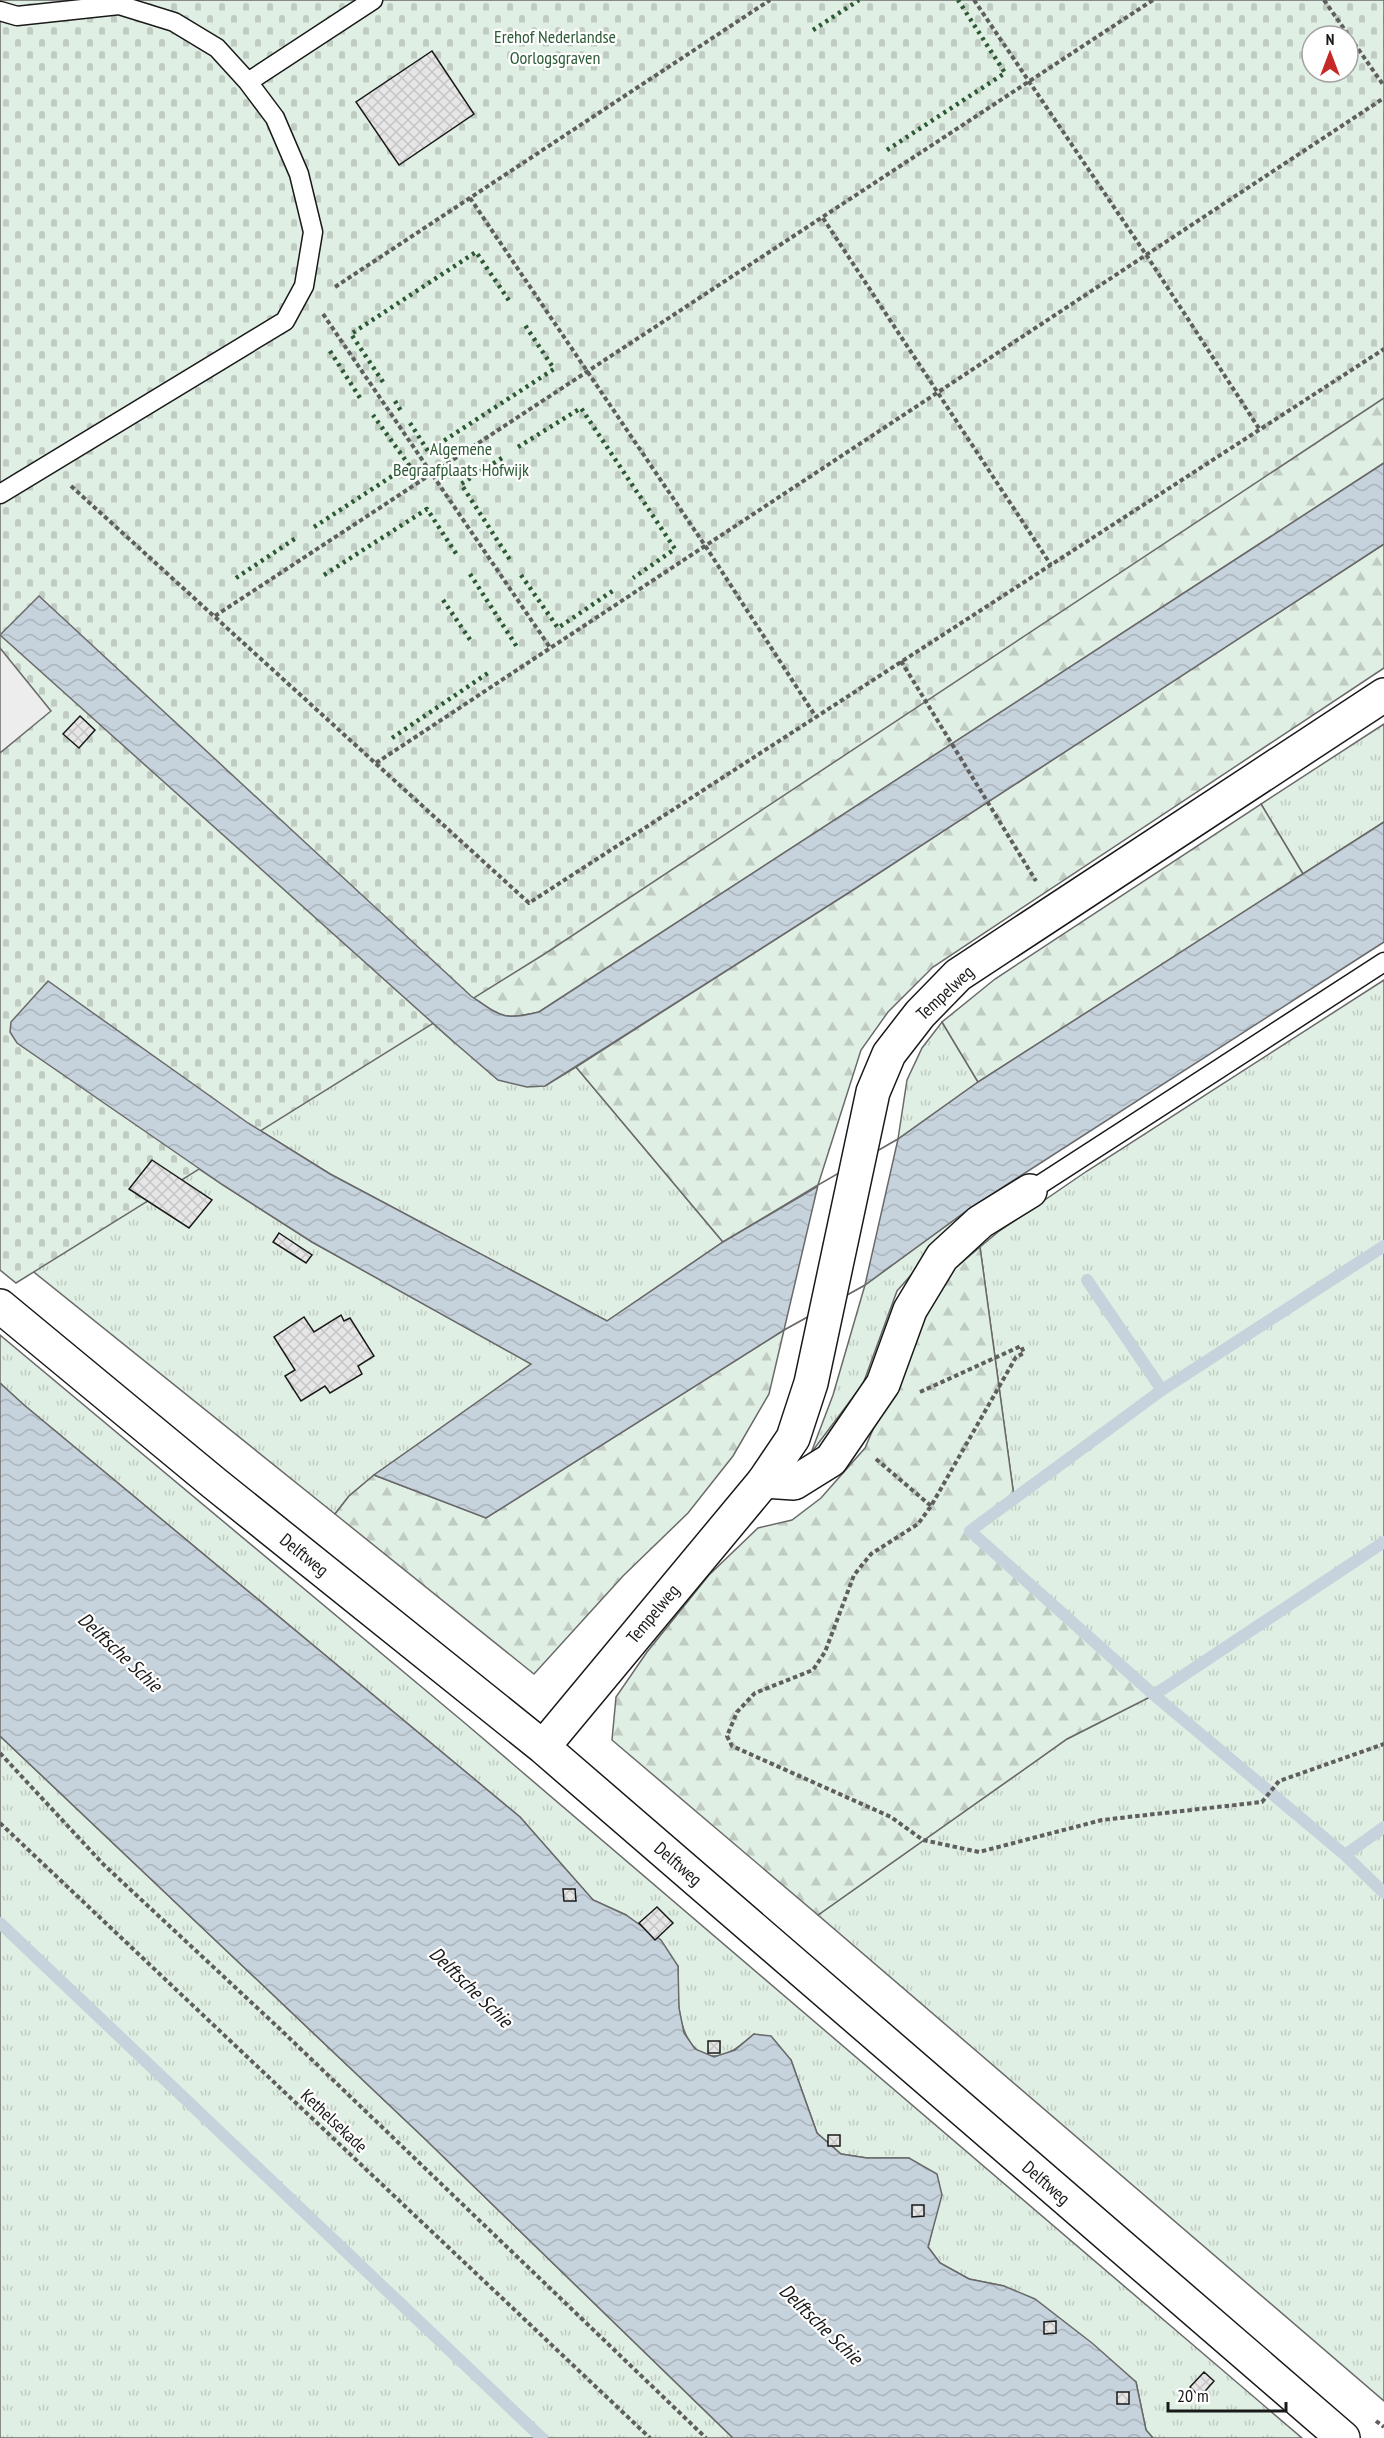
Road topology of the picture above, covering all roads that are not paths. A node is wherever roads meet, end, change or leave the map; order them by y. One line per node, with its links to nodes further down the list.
1 (373, 0): 3 (lane)
2 (0, 11): 3 (lane)
3 (248, 82): 4 (lane)
4 (0, 494)
5 (1384, 695): 9 (street, Tempelweg)
6 (1384, 962): 7 (lane)
7 (1030, 1191): 9 (street)
8 (0, 1306): 10 (street, Delftweg)
9 (764, 1481): 10 (street, Tempelweg)
10 (543, 1747): 11 (street, Delftweg)
11 (1344, 2438)

